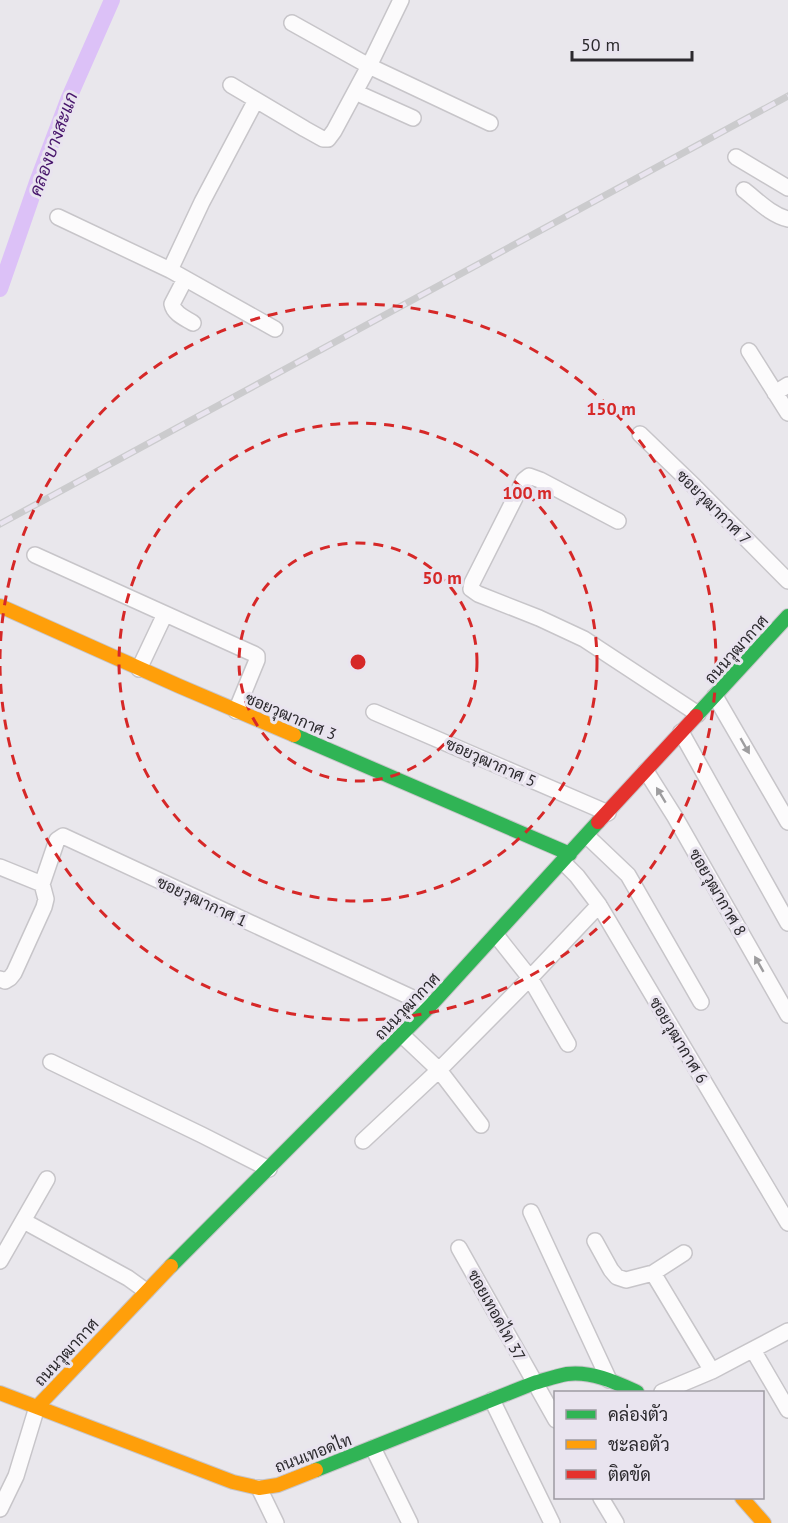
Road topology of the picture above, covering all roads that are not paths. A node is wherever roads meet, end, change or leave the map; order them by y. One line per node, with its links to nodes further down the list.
1 (401, 0): 3 (street)
2 (292, 23): 3 (street)
3 (369, 66): 5 (street); 8 (street)
4 (231, 85): 6 (street)
5 (355, 92): 6 (street); 7 (street)
6 (256, 100): 14 (street)
7 (413, 118)
8 (490, 123)
9 (736, 157): 10 (street)
10 (788, 188)
11 (744, 190): 13 (street)
12 (58, 217): 14 (street)
13 (788, 219)
14 (170, 270): 15 (street)
15 (185, 279): 16 (street); 17 (street)
16 (193, 323)
17 (275, 329)
18 (749, 351): 19 (street)
19 (782, 389): 20 (street)
20 (788, 413)
21 (640, 434): 24 (street, ซอยวุฒากาศ 7)
22 (618, 521): 32 (street)
23 (35, 555): 26 (street)
24 (788, 581)
25 (0, 606): 28 (main road, ซอยวุฒากาศ 3)
26 (165, 614): 28 (street); 30 (street)
27 (788, 616): 29 (main road, ถนนวุฒากาศ)
28 (139, 669): 30 (main road, ซอยวุฒากาศ 3)
29 (715, 696): 32 (main road, ถนนวุฒากาศ); 36 (street, one-way to 36)
30 (236, 711): 38 (main road, ซอยวุฒากาศ 3)
31 (374, 712): 35 (street, ซอยวุฒากาศ 5)
32 (698, 714): 33 (main road, ถนนวุฒากาศ)
33 (681, 732): 34 (main road, ถนนวุฒากาศ); 42 (street)
34 (646, 771): 35 (main road, ถนนวุฒากาศ); 48 (street, ซอยวุฒากาศ 8, one-way to 34)
35 (608, 813): 37 (main road, ถนนวุฒากาศ)
36 (788, 822)
37 (587, 836): 38 (main road, ถนนวุฒากาศ); 46 (street)
38 (567, 858): 41 (street, ซอยวุฒากาศ 6); 43 (main road, ถนนวุฒากาศ)
39 (0, 867): 40 (street)
40 (42, 884): 45 (street); 47 (street, ซอยวุฒากาศ 1)
41 (599, 905): 44 (street); 58 (street, ซอยวุฒากาศ 6)
42 (788, 923)
43 (496, 935): 44 (street); 47 (main road, ถนนวุฒากาศ)
44 (530, 978): 50 (street); 52 (street)
45 (0, 979)
46 (701, 1002)
47 (430, 1006): 49 (main road, ถนนวุฒากาศ)
48 (788, 1015)
49 (402, 1035): 52 (street); 55 (main road, ถนนวุฒากาศ)
50 (568, 1044)
51 (51, 1062): 55 (street)
52 (439, 1070): 53 (street); 54 (street)
53 (481, 1125)
54 (363, 1141)
55 (269, 1170): 65 (main road, ถนนวุฒากาศ)
56 (47, 1179): 63 (street)
57 (531, 1212): 69 (street)
58 (788, 1223)
59 (31, 1224): 65 (street)
60 (595, 1241): 64 (street)
61 (459, 1248): 70 (street, ซอยเทอดไท 37)
62 (684, 1253): 64 (street)
63 (0, 1261)
64 (653, 1273): 68 (street)
65 (147, 1291): 75 (main road, ถนนวุฒากาศ)
66 (788, 1331): 67 (street)
67 (753, 1350): 68 (street); 76 (street)
68 (712, 1371): 72 (street)
69 (609, 1380): 70 (main road, ถนนเทอดไท); 71 (main road, ถนนเทอดไท)
70 (534, 1383): 74 (main road, ถนนเทอดไท); 77 (street, ซอยเทอดไท 37)
71 (635, 1391)
72 (664, 1391)
73 (0, 1393): 75 (main road, ถนนเทอดไท)
74 (492, 1400): 78 (main road, ถนนเทอดไท); 85 (street)
75 (37, 1407): 79 (main road, ถนนเทอดไท); 82 (street)
76 (788, 1410)
77 (554, 1418)
78 (373, 1448): 79 (main road, ถนนเทอดไท); 84 (street)
79 (259, 1488): 83 (street)
80 (602, 1499): 86 (street)
81 (744, 1499): 87 (main road)
82 (0, 1509)
83 (276, 1523)
84 (410, 1523)
85 (552, 1523)
86 (616, 1523)
87 (764, 1523)

